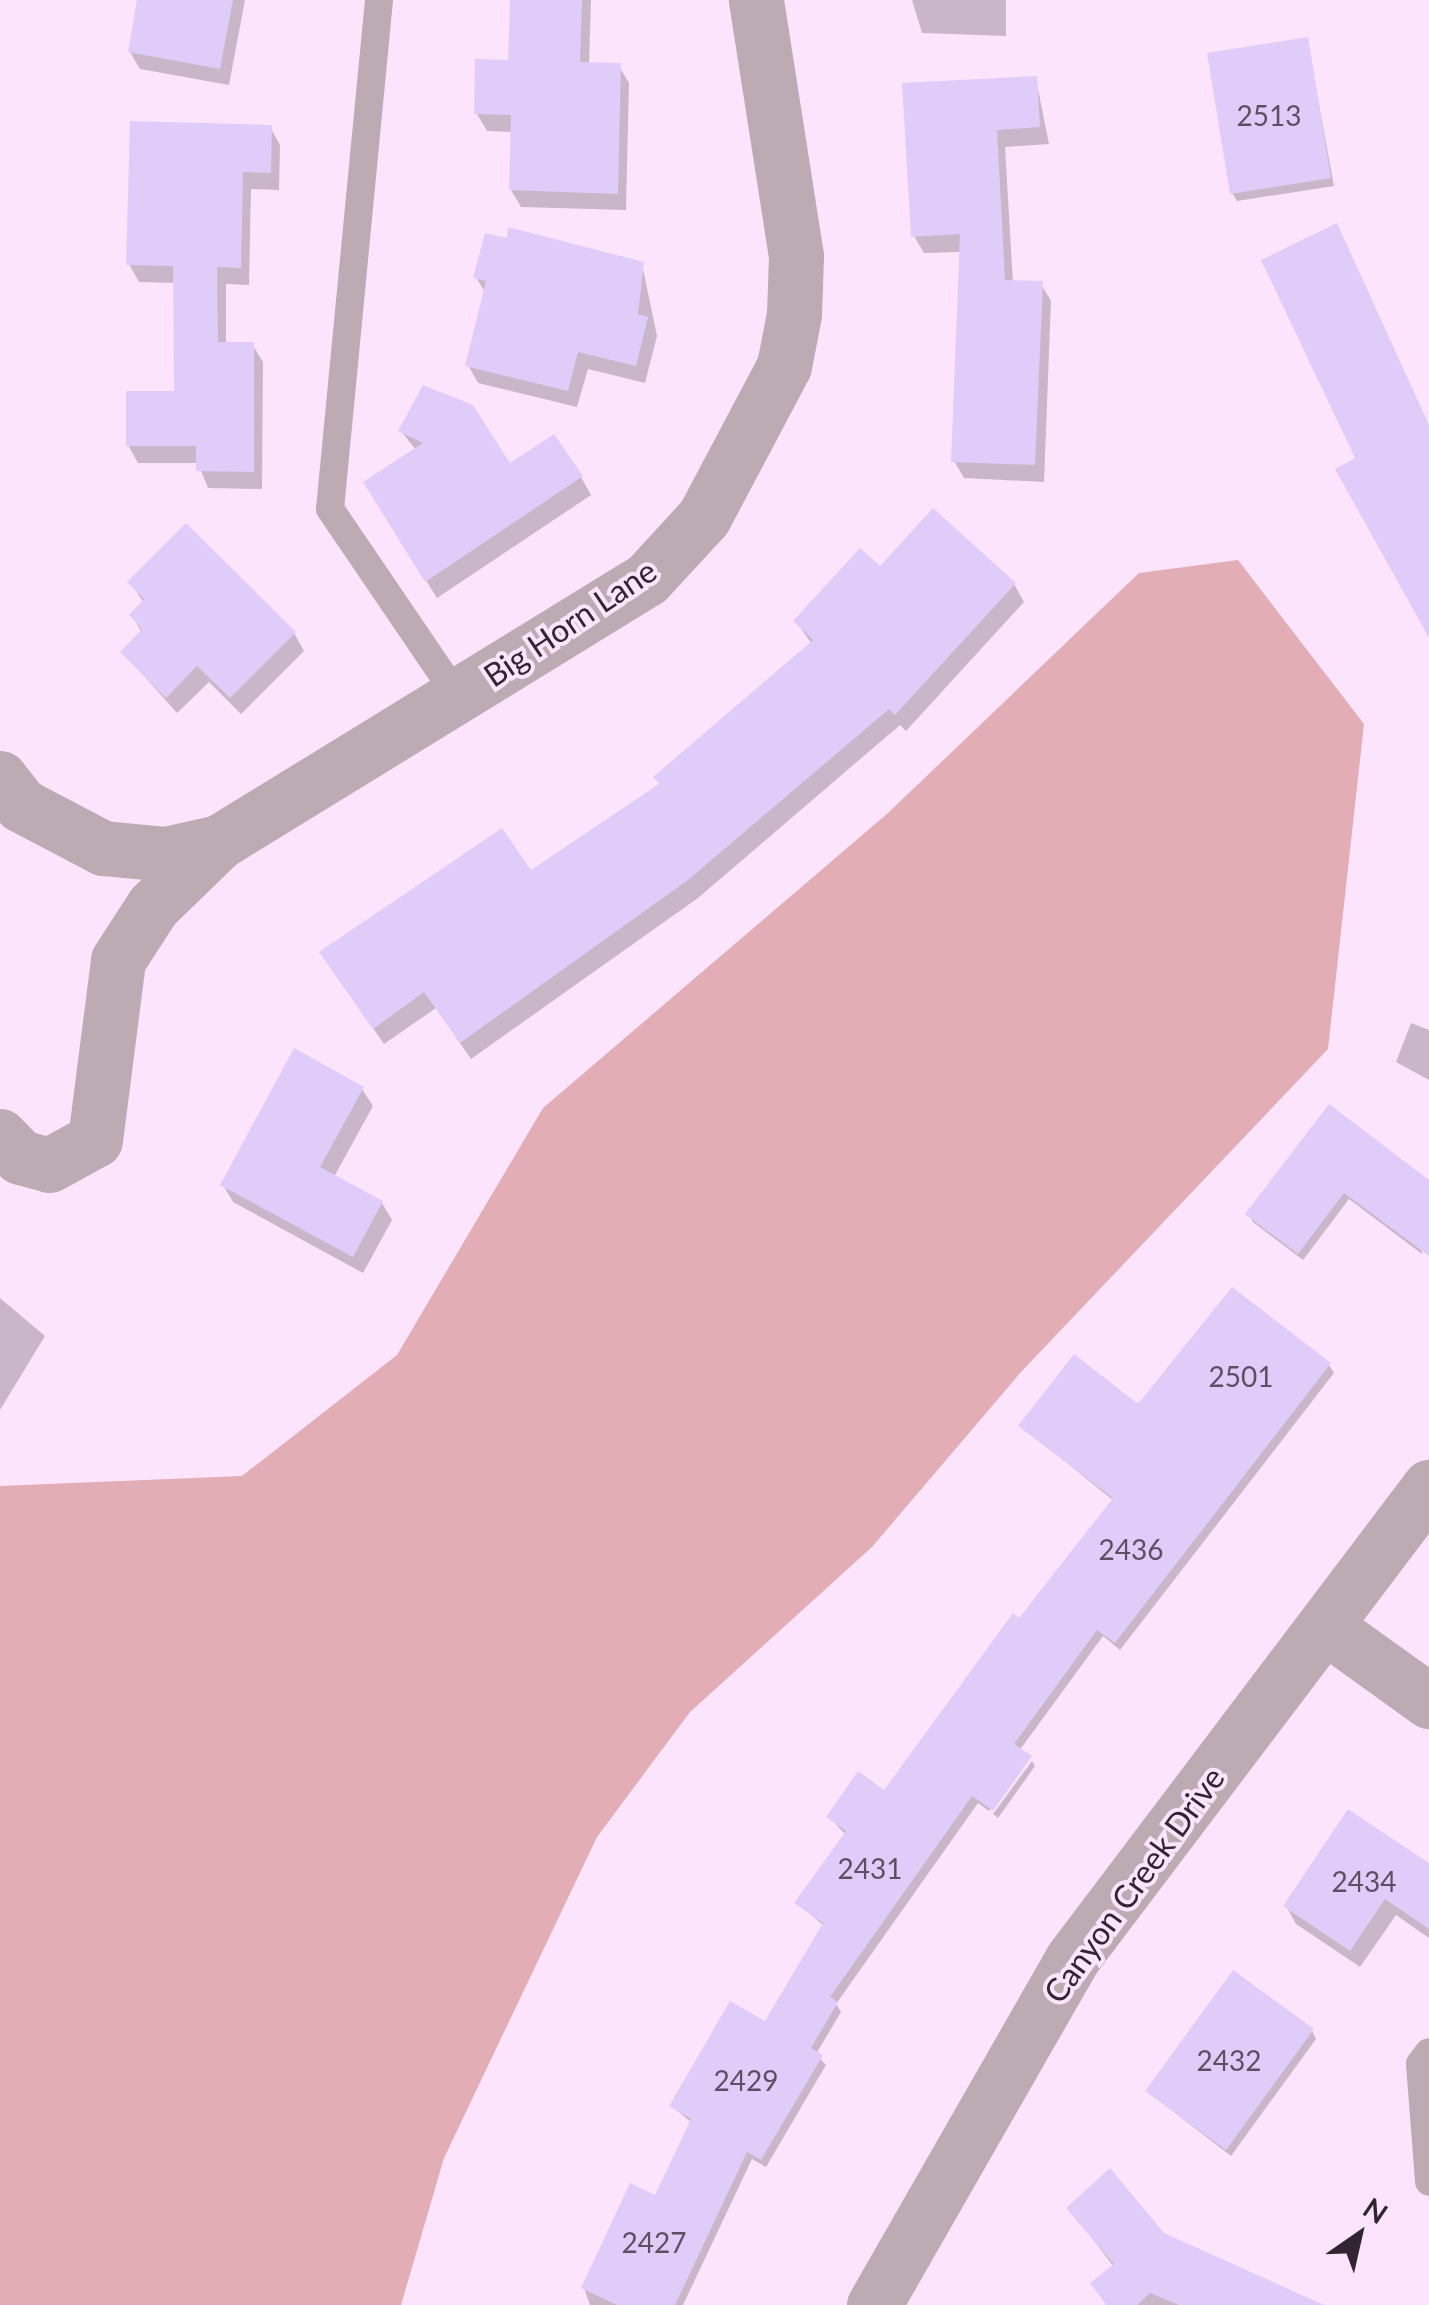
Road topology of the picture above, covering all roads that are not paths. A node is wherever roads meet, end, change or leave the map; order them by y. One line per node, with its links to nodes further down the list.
1 (379, 0): 3 (lane)
2 (756, 0): 3 (street, Big Horn Lane)
3 (458, 697): 5 (street, Big Horn Lane)
4 (0, 778): 5 (street, Big Horn Lane)
5 (219, 842): 6 (street, Big Horn Lane)
6 (0, 1136)
7 (1429, 1487): 8 (street, Canyon Creek Drive)
8 (1326, 1627): 9 (street); 12 (street, Canyon Creek Drive)
9 (1429, 1701)
10 (1429, 2052): 11 (lane)
11 (1429, 2182)
12 (874, 2305)

